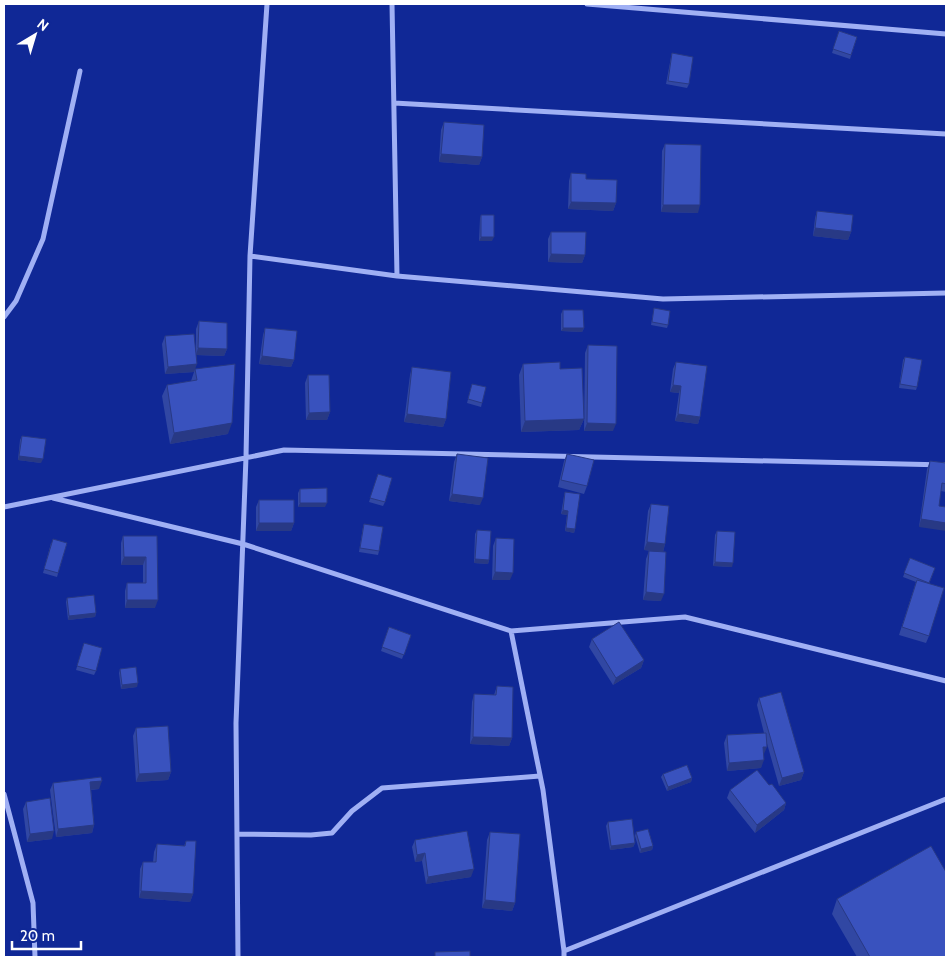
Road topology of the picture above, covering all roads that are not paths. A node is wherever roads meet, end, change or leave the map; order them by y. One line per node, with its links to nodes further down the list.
1 (267, 4): 8 (street)
2 (392, 4): 6 (street)
3 (587, 4): 4 (street)
4 (946, 34)
5 (80, 71): 11 (street)
6 (394, 103): 7 (street); 9 (street)
7 (946, 134)
8 (250, 256): 9 (street); 12 (street)
9 (397, 276): 10 (street)
10 (946, 293)
11 (4, 317)
12 (246, 457): 13 (street); 14 (street); 16 (street)
13 (946, 465)
14 (50, 498): 15 (street); 16 (street)
15 (4, 507)
16 (243, 544): 17 (street); 22 (street)
17 (511, 631): 18 (street); 19 (street)
18 (946, 681)
19 (540, 776): 22 (street); 23 (street)
20 (4, 794): 24 (street)
21 (946, 799): 23 (street)
22 (237, 834): 25 (street)
23 (564, 951): 26 (street)
24 (35, 957)
25 (238, 957)
26 (564, 957)

